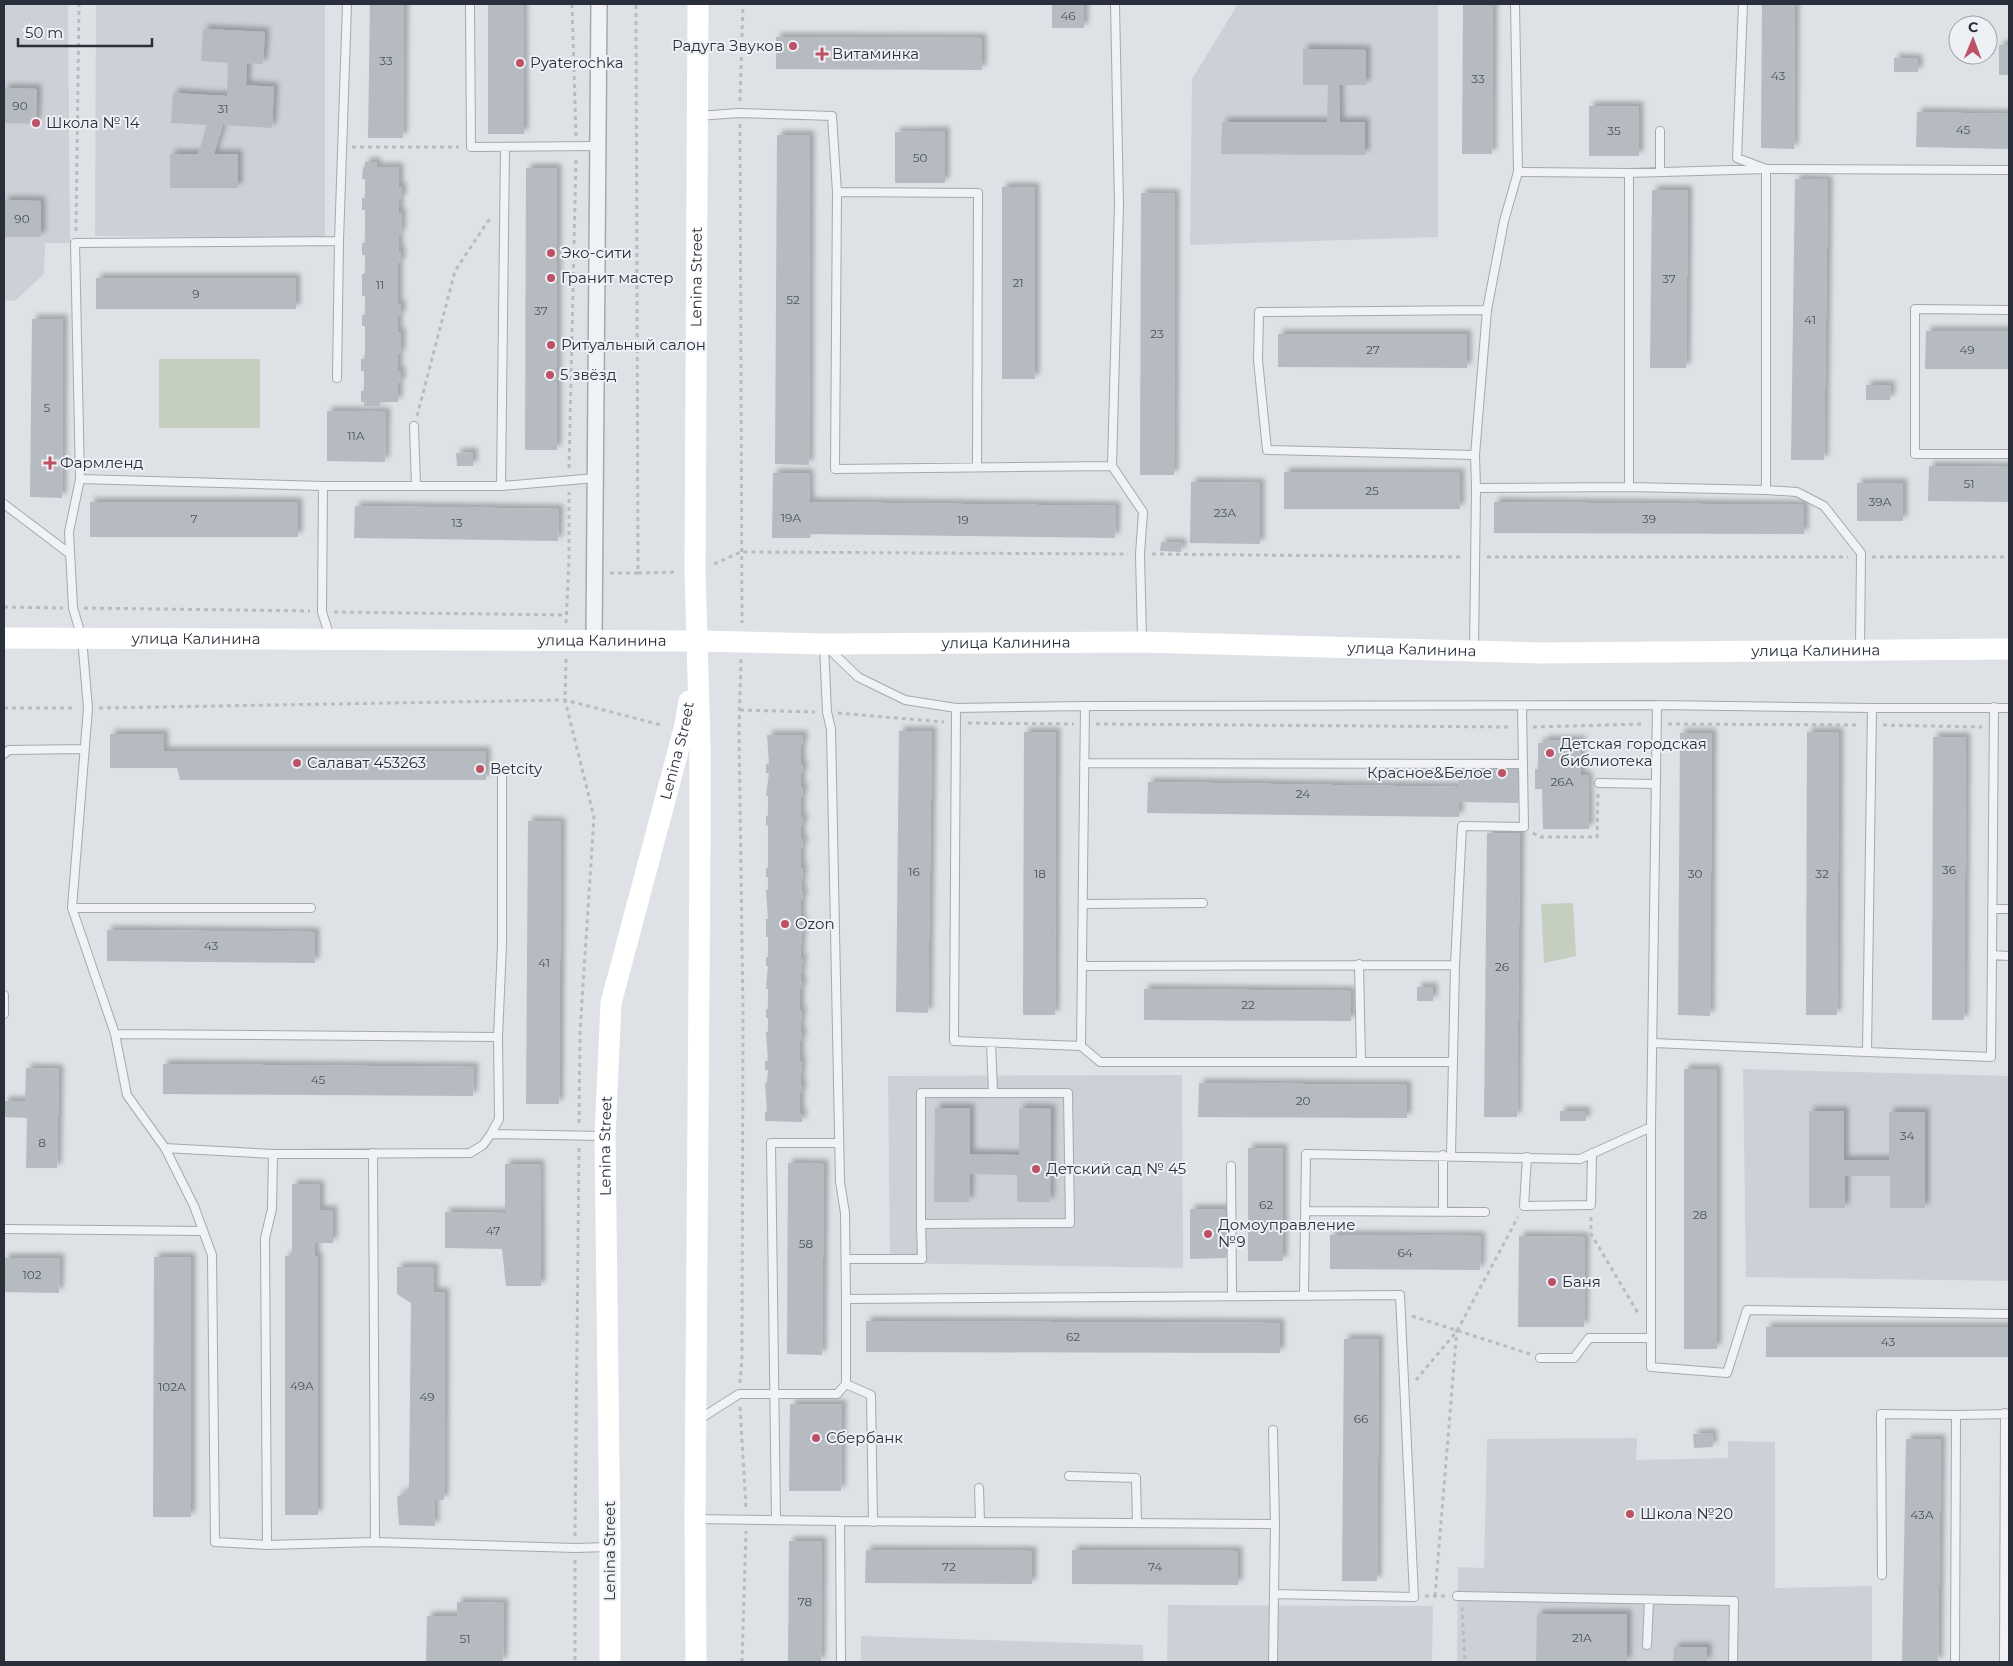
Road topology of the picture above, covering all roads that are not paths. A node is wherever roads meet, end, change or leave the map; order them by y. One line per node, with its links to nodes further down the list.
1 (347, 4): 18 (lane)
2 (470, 4): 11 (lane)
3 (599, 4): 10 (street)
4 (698, 4): 8 (street, Lenina Street)
5 (1115, 4): 25 (lane)
6 (1515, 4): 14 (lane)
7 (1742, 4): 12 (lane)
8 (698, 116): 17 (lane); 41 (street, Lenina Street)
9 (1660, 131): 15 (lane)
10 (598, 146): 11 (lane); 28 (street)
11 (505, 148): 31 (lane)
12 (1766, 169): 13 (lane); 15 (lane); 34 (lane)
13 (2009, 170)
14 (1518, 172): 16 (lane); 19 (lane)
15 (1660, 172): 16 (lane)
16 (1630, 173): 32 (lane)
17 (837, 192): 26 (lane); 26 (lane)
18 (339, 241): 21 (lane); 27 (lane)
19 (1487, 310): 24 (lane); 24 (lane)
20 (2009, 310): 23 (lane)
21 (337, 378)
22 (414, 426): 30 (lane)
23 (2009, 454)
24 (1475, 455): 33 (lane)
25 (1112, 466): 26 (lane); 42 (lane)
26 (977, 468)
27 (80, 478): 29 (lane); 36 (lane)
28 (596, 478): 31 (lane); 40 (street)
29 (322, 486): 30 (lane); 39 (lane)
30 (416, 486): 31 (lane)
31 (501, 486)
32 (1629, 487): 33 (lane); 34 (lane)
33 (1476, 488): 46 (lane)
34 (1766, 490): 44 (lane)
35 (4, 504): 36 (lane)
36 (70, 554): 38 (lane)
37 (4, 638): 38 (street, улица Калинина)
38 (82, 638): 39 (street, улица Калинина); 54 (lane)
39 (331, 640): 40 (street, улица Калинина)
40 (594, 641): 41 (street, улица Калинина)
41 (696, 641): 43 (street, улица Калинина); 85 (street, Lenina Street); 111 (street, Lenina Street)
42 (1142, 642): 43 (street, улица Калинина); 46 (street, улица Калинина)
43 (824, 644): 51 (lane); 86 (lane)
44 (1860, 649): 45 (street, улица Калинина); 46 (street, улица Калинина)
45 (2009, 649)
46 (1474, 652)
47 (1657, 705): 49 (lane); 52 (lane); 60 (lane)
48 (1085, 706): 49 (lane); 51 (lane); 56 (lane)
49 (1522, 706): 57 (lane)
50 (1994, 707): 52 (lane); 53 (lane); 65 (lane)
51 (956, 708): 76 (lane)
52 (1872, 708): 79 (lane)
53 (2009, 708)
54 (84, 749): 55 (lane); 63 (lane)
55 (4, 754)
56 (1084, 763): 57 (lane); 62 (lane)
57 (1523, 764): 70 (lane)
58 (502, 778): 75 (lane)
59 (1598, 783): 60 (lane)
60 (1655, 784): 77 (lane)
61 (1203, 903): 62 (lane)
62 (1083, 904): 71 (lane)
63 (72, 908): 64 (lane); 74 (lane)
64 (311, 908)
65 (1992, 909): 66 (lane); 67 (lane)
66 (2009, 909)
67 (1992, 955): 68 (lane); 79 (lane)
68 (2009, 956)
69 (1359, 964): 70 (lane); 71 (lane); 80 (lane)
70 (1454, 965): 81 (lane)
71 (1082, 966): 78 (lane)
72 (4, 995): 73 (lane)
73 (4, 1014)
74 (115, 1034): 75 (lane); 87 (lane)
75 (498, 1037): 84 (lane)
76 (991, 1043): 78 (lane); 82 (lane)
77 (1653, 1044): 79 (lane); 83 (lane)
78 (1081, 1046): 80 (lane)
79 (1867, 1052)
80 (1361, 1062): 81 (lane)
81 (1453, 1062): 91 (lane)
82 (993, 1092): 97 (lane); 97 (lane)
83 (1651, 1127): 89 (lane); 105 (lane)
84 (492, 1134): 85 (lane); 88 (lane)
85 (605, 1136): 124 (street, Lenina Street)
86 (839, 1143): 100 (lane); 108 (lane)
87 (165, 1148): 90 (lane); 99 (lane)
88 (373, 1153): 90 (lane); 122 (lane)
89 (1592, 1153): 92 (lane); 92 (lane)
90 (273, 1154): 123 (lane)
91 (1447, 1155): 92 (lane); 94 (lane); 95 (lane)
92 (1527, 1157)
93 (1231, 1166): 102 (lane)
94 (1305, 1211): 95 (lane); 101 (lane)
95 (1444, 1212): 96 (lane)
96 (1485, 1212)
97 (921, 1224): 100 (lane)
98 (4, 1229): 99 (lane)
99 (203, 1231): 123 (lane)
100 (846, 1258): 103 (lane)
101 (1304, 1294): 102 (lane); 126 (lane)
102 (1232, 1295): 103 (lane)
103 (846, 1298): 107 (lane)
104 (2009, 1314): 105 (lane)
105 (1651, 1337): 106 (lane)
106 (1540, 1358)
107 (846, 1384): 108 (lane); 118 (lane)
108 (774, 1394): 111 (lane); 116 (lane)
109 (2007, 1414): 110 (lane); 136 (lane)
110 (1956, 1415): 125 (lane); 135 (lane)
111 (696, 1421): 115 (street, Lenina Street)
112 (1273, 1430): 121 (lane)
113 (1069, 1476): 120 (lane)
114 (979, 1488): 119 (lane)
115 (695, 1519): 116 (lane); 131 (street, Lenina Street)
116 (776, 1520): 117 (lane)
117 (840, 1521): 118 (lane); 132 (lane)
118 (874, 1522): 119 (lane)
119 (980, 1522): 120 (lane)
120 (1137, 1523): 121 (lane)
121 (1275, 1524): 126 (lane)
122 (375, 1542): 123 (lane); 124 (lane)
123 (267, 1546)
124 (610, 1547): 130 (street, Lenina Street)
125 (1882, 1574)
126 (1274, 1594): 133 (lane)
127 (1457, 1596): 128 (lane)
128 (1649, 1600): 129 (lane); 134 (lane)
129 (1647, 1645)
130 (610, 1662)
131 (696, 1662)
132 (841, 1662)
133 (1273, 1662)
134 (1733, 1662)
135 (1955, 1662)
136 (2004, 1662)

